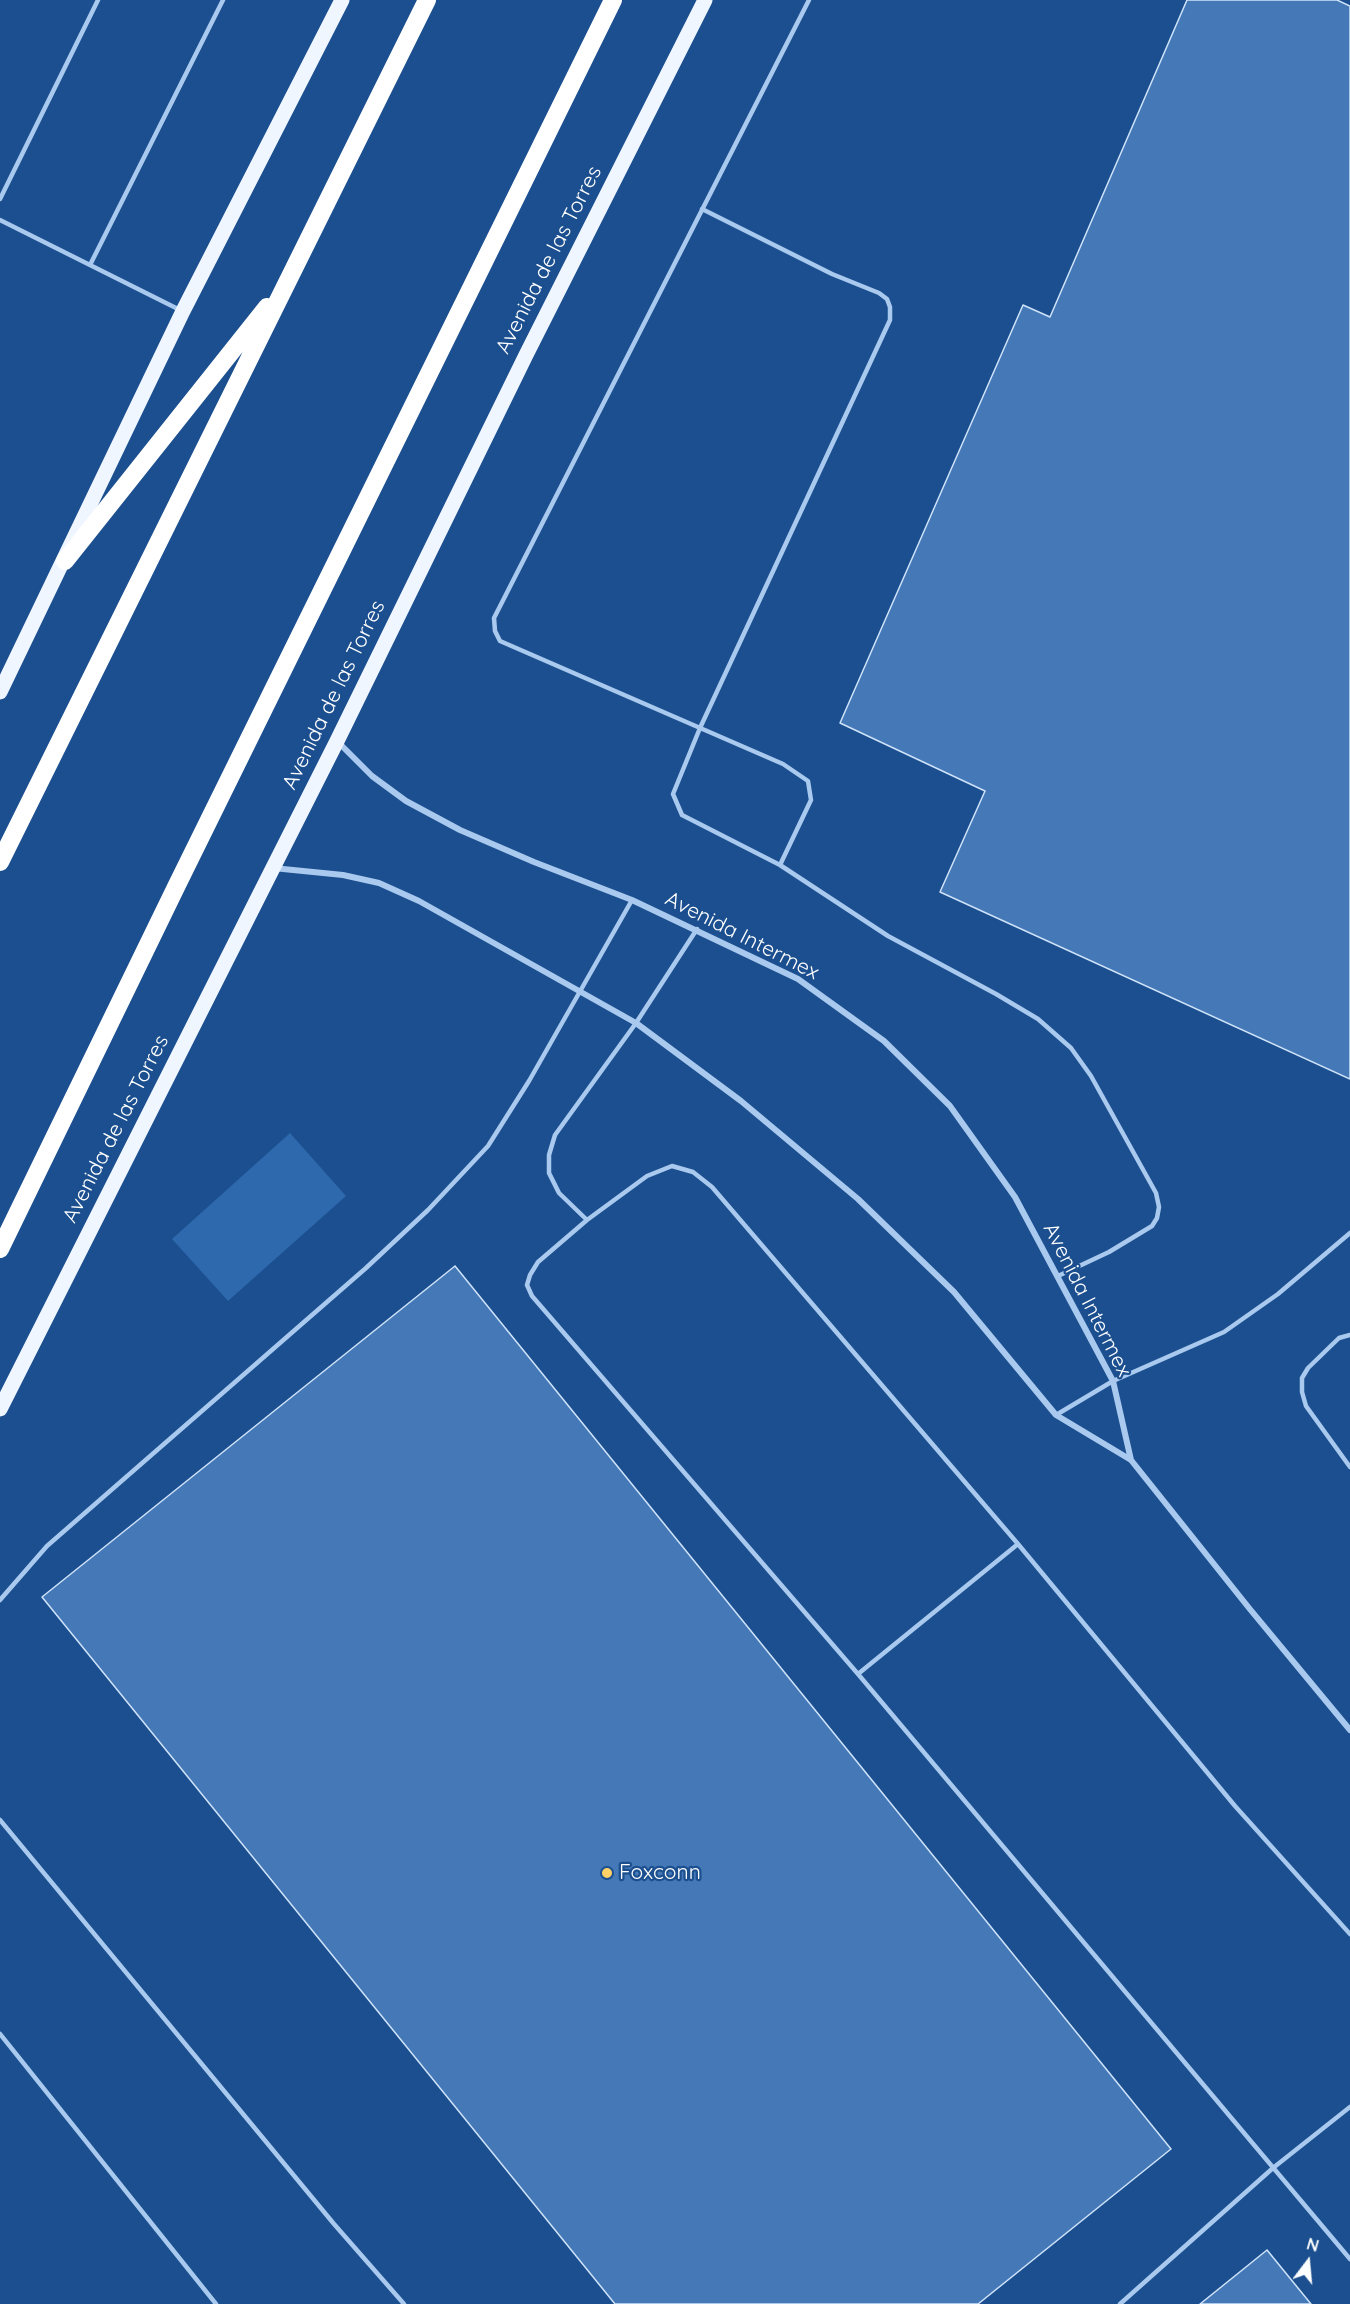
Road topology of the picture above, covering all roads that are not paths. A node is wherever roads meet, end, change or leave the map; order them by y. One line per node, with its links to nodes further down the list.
1 (98, 0): 8 (lane)
2 (223, 0): 11 (lane)
3 (342, 0): 13 (main road)
4 (427, 0): 12 (highway)
5 (614, 0): 27 (highway)
6 (705, 0): 17 (main road, Avenida de las Torres)
7 (809, 0): 9 (lane)
8 (0, 199)
9 (702, 209): 16 (lane); 16 (lane)
10 (0, 220): 11 (lane)
11 (90, 265): 13 (lane)
12 (289, 280): 14 (highway); 18 (highway)
13 (183, 311): 14 (main road)
14 (65, 561): 15 (main road)
15 (0, 692)
16 (700, 728): 19 (lane); 19 (lane)
17 (337, 741): 20 (main road, Avenida de las Torres); 21 (street, Avenida Intermex)
18 (0, 861)
19 (780, 865): 28 (lane)
20 (272, 868): 23 (street, Avenida Intermex); 31 (main road, Avenida de las Torres)
21 (632, 900): 22 (street, Avenida Intermex); 23 (lane)
22 (697, 929): 24 (lane); 28 (street, Avenida Intermex)
23 (581, 992): 24 (street, Avenida Intermex); 36 (lane)
24 (636, 1023): 25 (lane); 32 (street, Avenida Intermex)
25 (587, 1220): 35 (lane); 37 (lane)
26 (1350, 1233): 30 (lane)
27 (0, 1249)
28 (1059, 1276): 30 (street, Avenida Intermex)
29 (1350, 1335): 34 (lane)
30 (1113, 1381): 32 (lane); 33 (street, Avenida Intermex)
31 (0, 1409)
32 (1056, 1415): 33 (street, Avenida Intermex)
33 (1131, 1460): 38 (street, Avenida Intermex)
34 (1350, 1467)
35 (1018, 1544): 37 (lane); 40 (lane)
36 (0, 1600)
37 (858, 1674): 43 (lane)
38 (1350, 1730)
39 (0, 1820): 46 (lane)
40 (1350, 1934)
41 (0, 2034): 45 (lane)
42 (1350, 2107): 43 (lane)
43 (1274, 2168): 44 (lane); 47 (lane)
44 (1350, 2259)
45 (216, 2304)
46 (404, 2304)
47 (1120, 2304)

